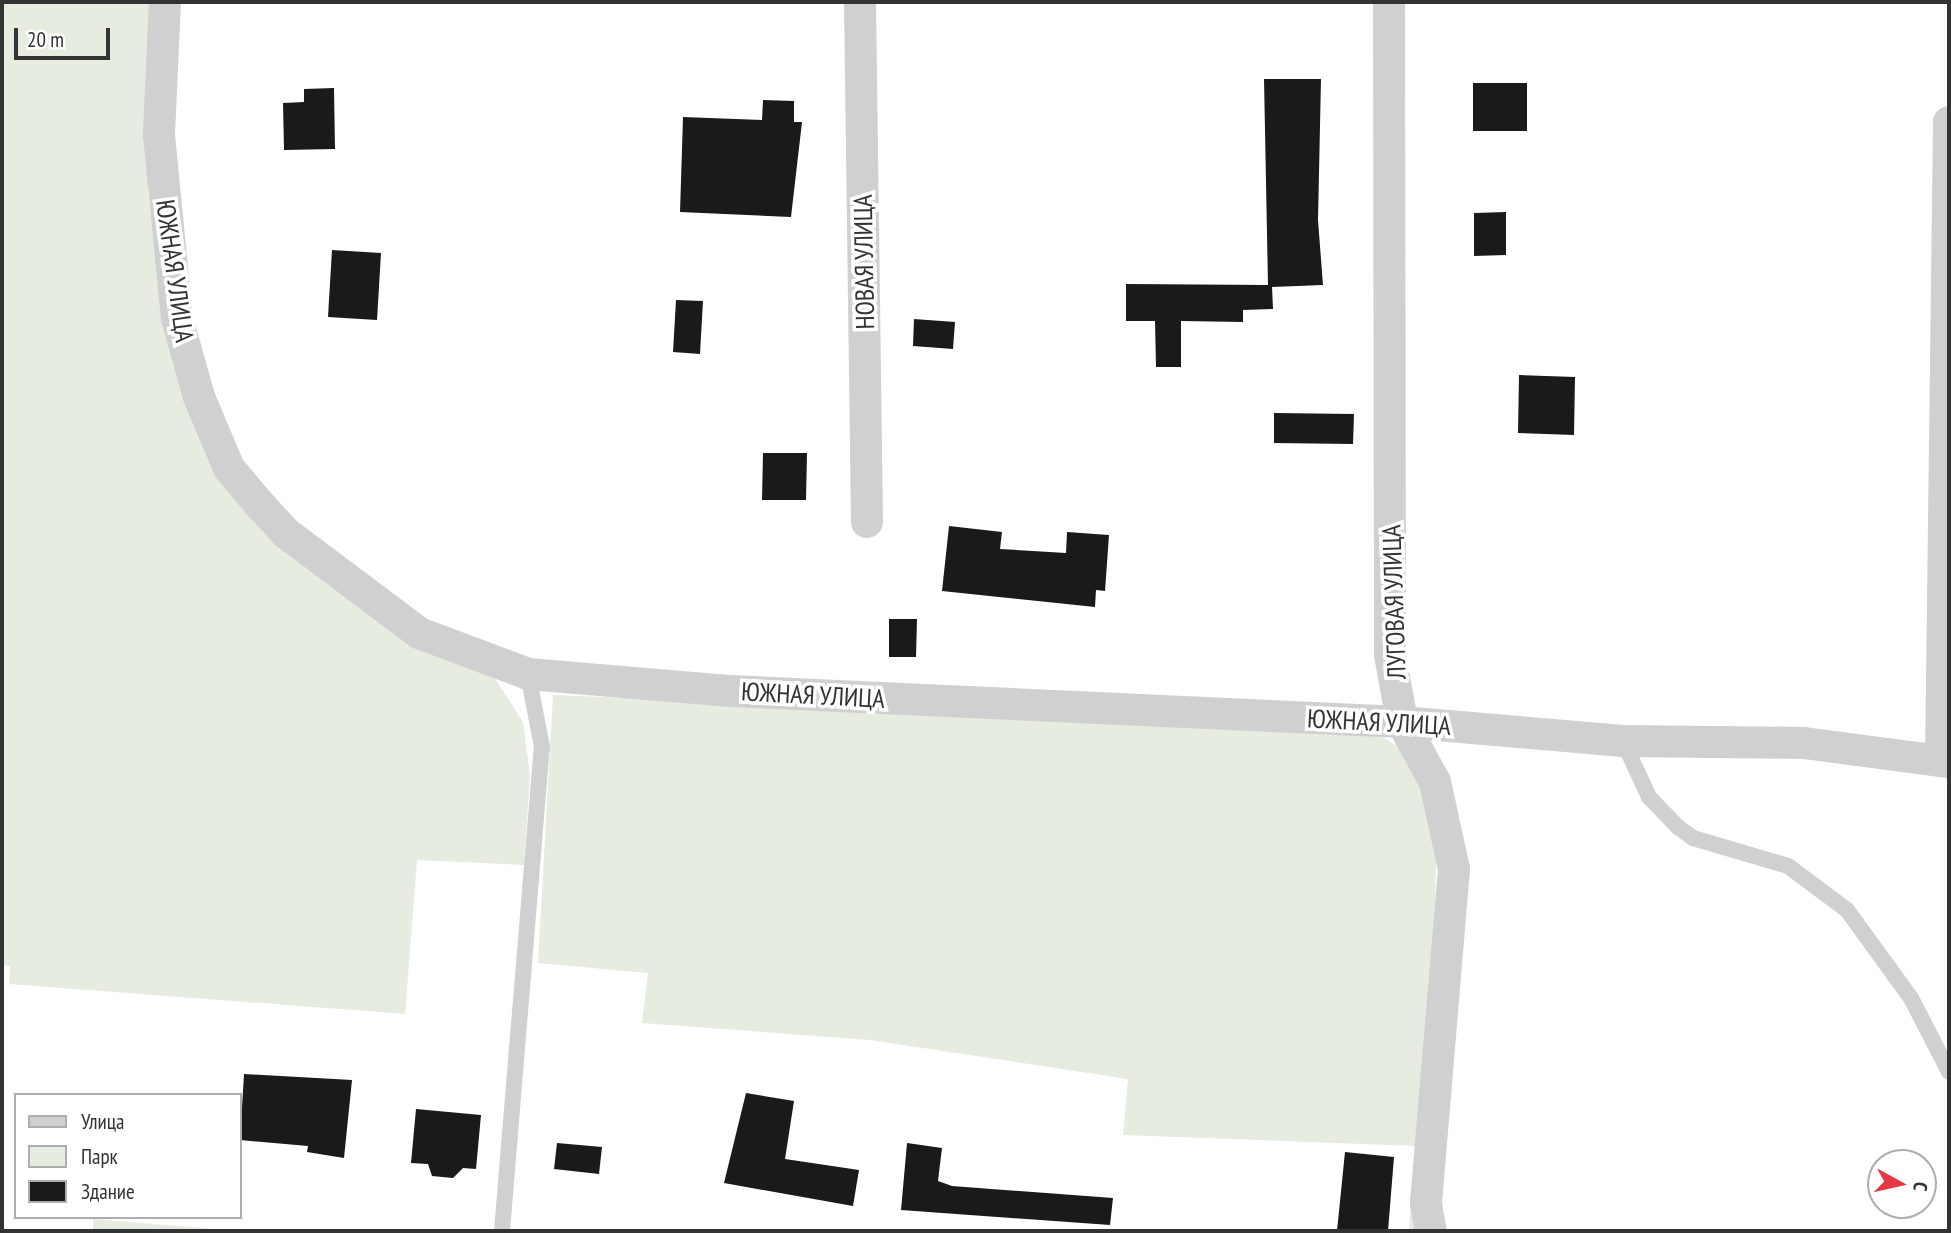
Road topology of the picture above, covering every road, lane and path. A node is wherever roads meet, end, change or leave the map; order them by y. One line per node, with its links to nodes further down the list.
1 (165, 2): 6 (street, ЮЖНАЯ УЛИЦА)
2 (860, 2): 5 (street, НОВАЯ УЛИЦА)
3 (1389, 2): 7 (street, ЛУГОВАЯ УЛИЦА)
4 (1949, 122): 9 (street)
5 (867, 522)
6 (528, 674): 7 (street, ЮЖНАЯ УЛИЦА); 11 (lane)
7 (1402, 722): 8 (street, ЮЖНАЯ УЛИЦА); 12 (street, ЛУГОВАЯ УЛИЦА)
8 (1623, 741): 9 (street, ЮЖНАЯ УЛИЦА); 10 (lane)
9 (1945, 761)
10 (1949, 1072)
11 (502, 1231)
12 (1431, 1231)

